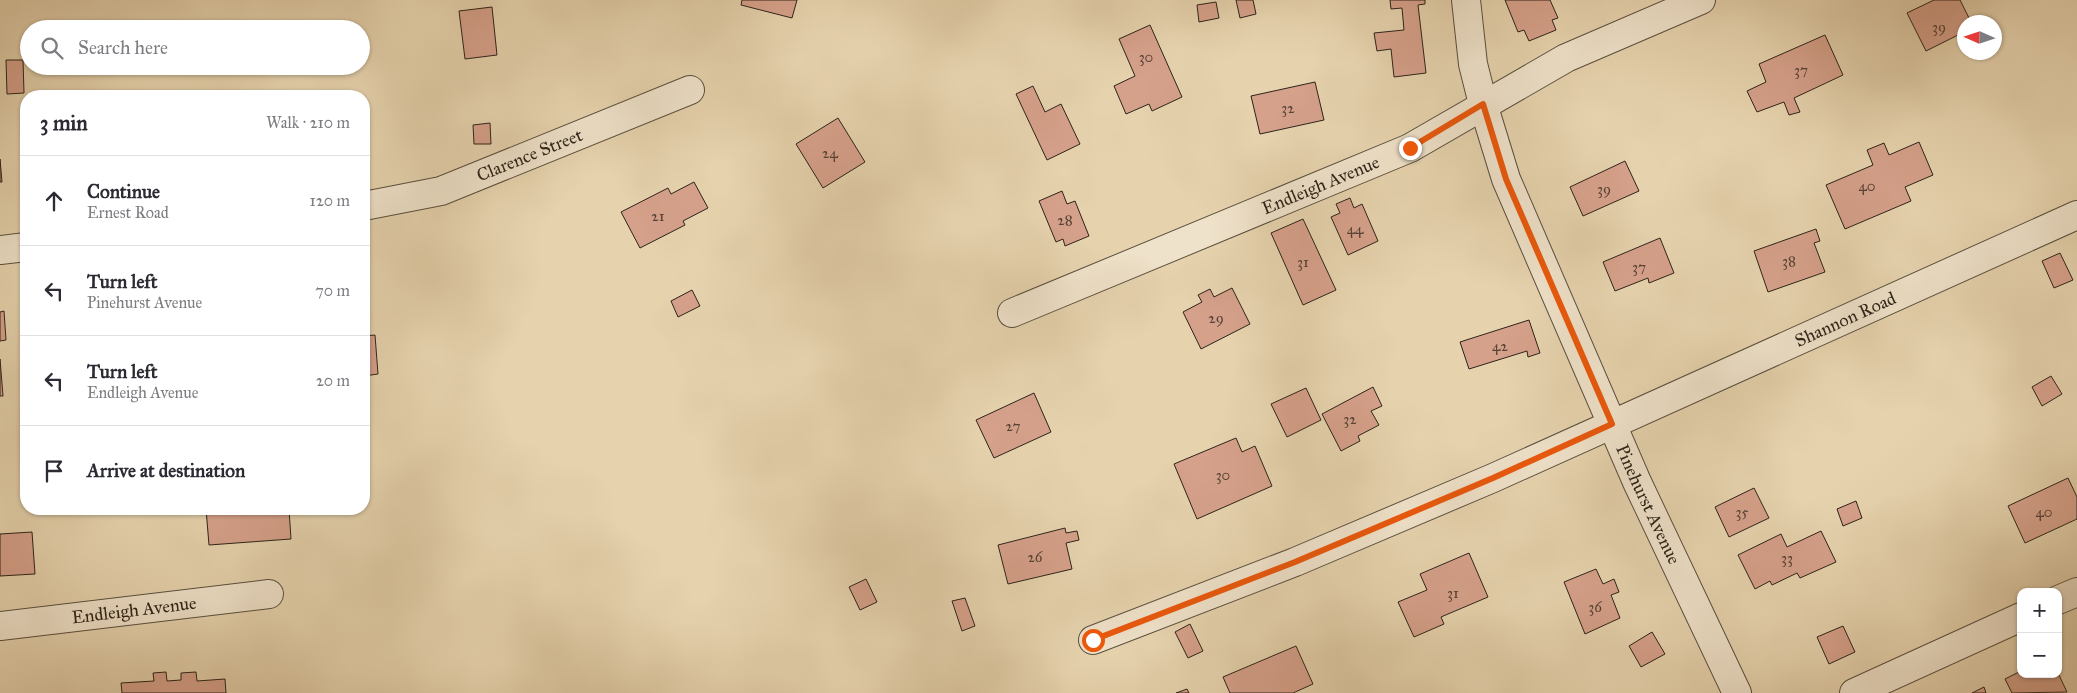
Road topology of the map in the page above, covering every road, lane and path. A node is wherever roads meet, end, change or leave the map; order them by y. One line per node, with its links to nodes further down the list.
1 (1466, 0): 4 (street, Pinehurst Avenue)
2 (1701, 0): 4 (street, Endleigh Avenue)
3 (690, 90): 5 (street, Clarence Street)
4 (1483, 104): 9 (street, Endleigh Avenue); 10 (street, Pinehurst Avenue)
5 (370, 205)
6 (2077, 215): 10 (street, Shannon Road)
7 (20, 248): 8 (street)
8 (0, 250)
9 (1012, 313)
10 (1612, 424): 16 (street, Shannon Road); 17 (street, Pinehurst Avenue)
11 (2077, 592): 13 (street)
12 (269, 594): 15 (street, Endleigh Avenue)
13 (2062, 598)
14 (2017, 619): 18 (street)
15 (0, 626)
16 (1093, 640)
17 (1737, 693)
18 (1854, 693)

